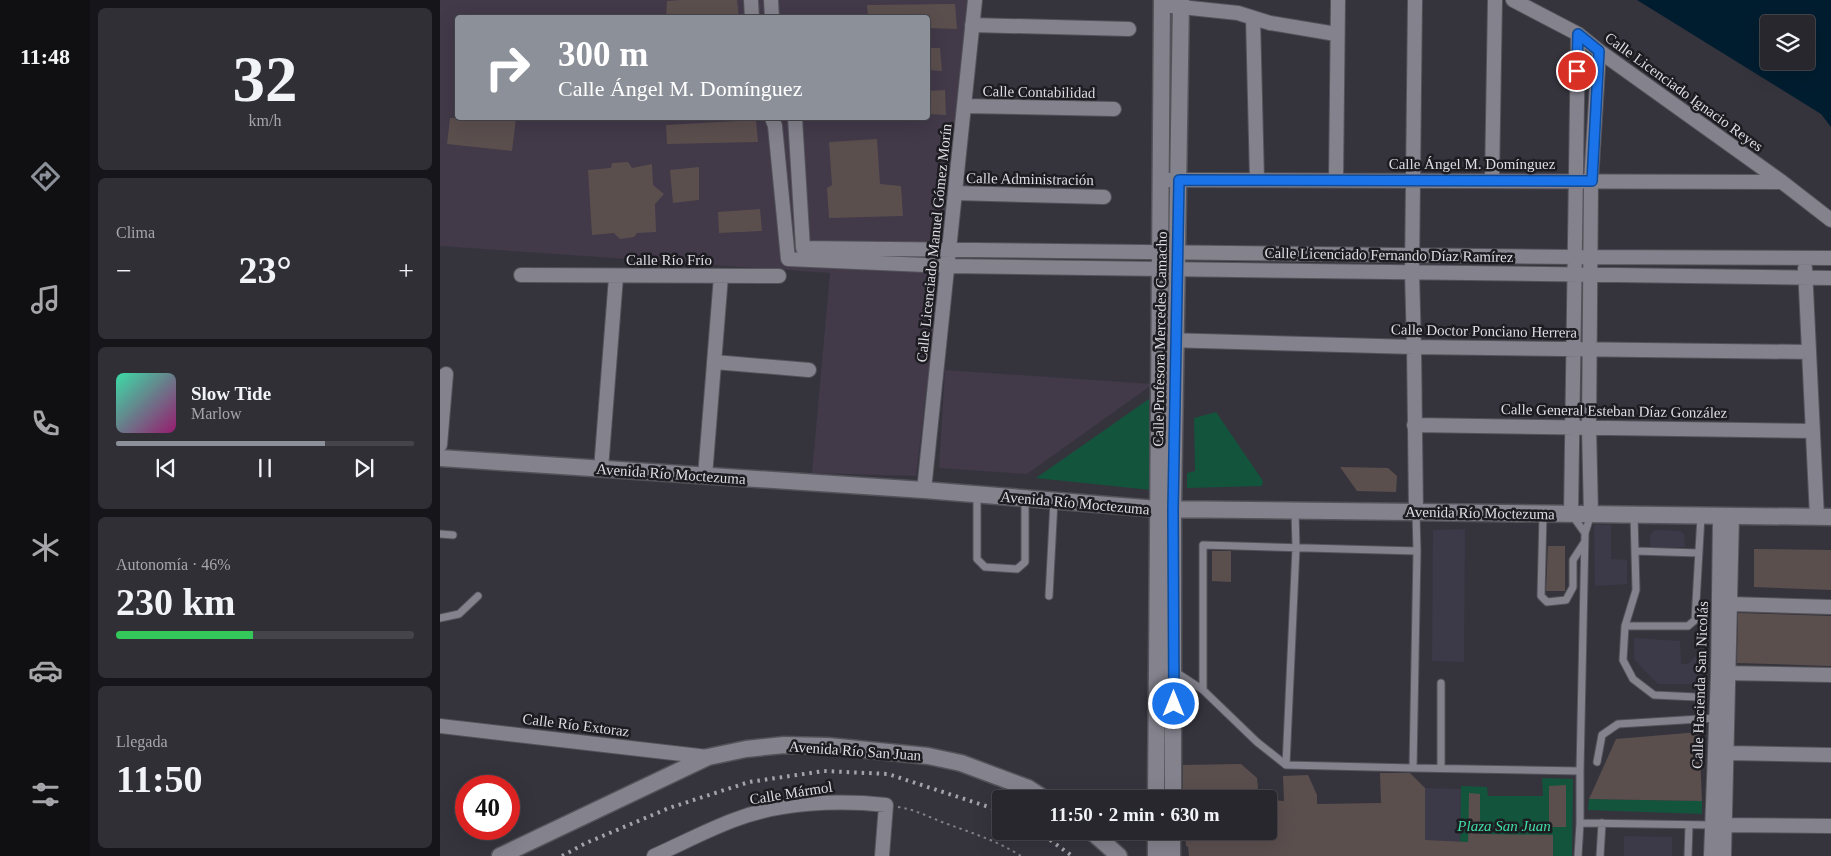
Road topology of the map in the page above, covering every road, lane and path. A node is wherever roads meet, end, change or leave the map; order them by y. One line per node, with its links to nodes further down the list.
1 (751, 0): 10 (street)
2 (771, 0): 11 (street)
3 (975, 0): 13 (street, Calle Licenciado Manuel Gómez Morín)
4 (1338, 0): 15 (street)
5 (1415, 0): 26 (street)
6 (1495, 0): 27 (street)
7 (1513, 0): 16 (street, Calle Licenciado Ignacio Reyes)
8 (1162, 3): 9 (street); 22 (street, Calle Profesora Mercedes Camacho)
9 (1181, 4): 12 (street); 23 (street, Calle Profesora Mercedes Camacho)
10 (752, 15)
11 (772, 15)
12 (1253, 18): 15 (street); 24 (street)
13 (972, 25): 14 (street); 18 (street, Calle Licenciado Manuel Gómez Morín)
14 (1129, 29)
15 (1336, 34): 25 (street)
16 (1578, 34): 17 (street, Calle Licenciado Ignacio Reyes); 28 (street)
17 (1599, 51): 29 (street); 30 (street, Calle Licenciado Ignacio Reyes)
18 (964, 106): 19 (street, Calle Contabilidad); 31 (street, Calle Licenciado Manuel Gómez Morín)
19 (1114, 110)
20 (773, 120): 42 (street, Calle Licenciado Fernando Díaz Ramírez)
21 (795, 120): 34 (street, Calle Licenciado Fernando Díaz Ramírez)
22 (1162, 180): 23 (street, Calle Ángel M. Domínguez); 40 (street, Calle Profesora Mercedes Camacho)
23 (1179, 180): 24 (street, Calle Ángel M. Domínguez); 41 (street, Calle Profesora Mercedes Camacho)
24 (1257, 180): 25 (street, Calle Ángel M. Domínguez)
25 (1336, 180): 26 (street, Calle Ángel M. Domínguez)
26 (1413, 180): 27 (street, Calle Ángel M. Domínguez); 35 (street)
27 (1492, 181): 28 (street, Calle Ángel M. Domínguez)
28 (1576, 181): 29 (street, Calle Ángel M. Domínguez); 36 (street)
29 (1592, 181): 30 (street, Calle Ángel M. Domínguez); 37 (street)
30 (1782, 182): 33 (street, Calle Licenciado Ignacio Reyes)
31 (955, 194): 32 (street, Calle Administración); 34 (street, Calle Licenciado Manuel Gómez Morín)
32 (1104, 197)
33 (1831, 220)
34 (949, 250): 40 (street, Calle Licenciado Fernando Díaz Ramírez); 42 (street, Calle Licenciado Manuel Gómez Morín)
35 (1412, 255): 36 (street, Calle Licenciado Fernando Díaz Ramírez); 41 (street, Calle Licenciado Fernando Díaz Ramírez); 43 (street)
36 (1575, 257): 37 (street, Calle Licenciado Fernando Díaz Ramírez); 44 (street)
37 (1591, 257): 38 (street, Calle Licenciado Fernando Díaz Ramírez); 45 (street)
38 (1805, 258): 39 (street, Calle Licenciado Fernando Díaz Ramírez); 50 (street)
39 (1831, 258)
40 (1161, 260): 41 (street, Calle Licenciado Fernando Díaz Ramírez); 42 (street, Calle Licenciado Fernando Díaz Ramírez); 52 (street, Calle Profesora Mercedes Camacho)
41 (1178, 261): 43 (street, Calle Licenciado Fernando Díaz Ramírez); 52 (street, Calle Profesora Mercedes Camacho)
42 (948, 266): 68 (street, Calle Licenciado Manuel Gómez Morín)
43 (1412, 272): 44 (street, Calle Licenciado Fernando Díaz Ramírez); 53 (street)
44 (1575, 274): 45 (street, Calle Licenciado Fernando Díaz Ramírez); 54 (street)
45 (1591, 274): 50 (street, Calle Licenciado Fernando Díaz Ramírez); 55 (street)
46 (521, 275): 47 (street, Calle Río Frío)
47 (616, 276): 48 (street, Calle Río Frío); 66 (street)
48 (721, 276): 49 (street, Calle Río Frío); 57 (street)
49 (779, 276)
50 (1805, 277): 51 (street, Calle Licenciado Fernando Díaz Ramírez); 56 (street)
51 (1831, 278)
52 (1168, 340): 53 (street, Calle Doctor Ponciano Herrera); 72 (street, Calle Profesora Mercedes Camacho)
53 (1414, 347): 54 (street, Calle Doctor Ponciano Herrera); 60 (street)
54 (1574, 348): 55 (street, Calle Doctor Ponciano Herrera); 61 (street)
55 (1590, 348): 56 (street, Calle Doctor Ponciano Herrera); 62 (street)
56 (1809, 352): 63 (street)
57 (714, 362): 58 (street); 67 (street)
58 (810, 370)
59 (446, 374): 64 (street)
60 (1414, 425): 61 (street, Calle General Esteban Díaz González); 74 (street)
61 (1573, 427): 62 (street, Calle General Esteban Díaz González); 76 (street)
62 (1589, 427): 63 (street, Calle General Esteban Díaz González); 77 (street)
63 (1812, 431): 81 (street)
64 (440, 445)
65 (440, 458): 66 (street, Avenida Río Moctezuma)
66 (601, 469): 67 (street, Avenida Río Moctezuma)
67 (705, 476): 68 (street, Avenida Río Moctezuma)
68 (924, 490): 69 (street, Avenida Río Moctezuma)
69 (977, 495): 70 (street, Avenida Río Moctezuma); 70 (lane)
70 (1025, 498): 71 (street, Avenida Río Moctezuma)
71 (1054, 501): 72 (street, Avenida Río Moctezuma); 91 (lane)
72 (1166, 510): 73 (street, Avenida Río Moctezuma); 96 (street, Calle Profesora Mercedes Camacho); 104 (street, Calle Profesora Mercedes Camacho)
73 (1295, 511): 74 (street, Avenida Río Moctezuma); 86 (lane)
74 (1416, 512): 75 (street, Avenida Río Moctezuma); 87 (lane)
75 (1543, 514): 76 (street, Avenida Río Moctezuma); 85 (lane)
76 (1571, 514): 77 (street, Avenida Río Moctezuma); 82 (lane)
77 (1591, 514): 78 (street, Avenida Río Moctezuma); 82 (lane)
78 (1634, 516): 79 (street, Avenida Río Moctezuma); 88 (lane)
79 (1701, 516): 80 (street, Avenida Río Moctezuma); 89 (lane)
80 (1726, 516): 81 (street, Avenida Río Moctezuma); 92 (street, Calle Hacienda San Nicolás); 97 (street, Calle Hacienda San Nicolás)
81 (1824, 517)
82 (1584, 533): 85 (lane)
83 (440, 534): 84 (lane)
84 (453, 535)
85 (1584, 542): 113 (lane)
86 (1296, 548): 87 (lane); 100 (lane); 110 (lane)
87 (1417, 551): 111 (lane)
88 (1635, 551): 89 (lane); 95 (lane)
89 (1699, 553): 95 (lane)
90 (478, 596): 94 (lane)
91 (1049, 596)
92 (1731, 604): 93 (street); 97 (street, Calle Hacienda San Nicolás)
93 (1831, 607)
94 (440, 618)
95 (1625, 626): 101 (lane)
96 (1174, 670): 100 (lane); 105 (street, Calle Profesora Mercedes Camacho)
97 (1724, 673): 98 (street); 102 (street, Calle Hacienda San Nicolás); 106 (street, Calle Hacienda San Nicolás)
98 (1831, 675)
99 (1441, 683): 112 (lane)
100 (1203, 690): 110 (lane)
101 (1697, 697)
102 (1716, 718): 109 (lane); 121 (street, Calle Hacienda San Nicolás)
103 (440, 726): 108 (street, Calle Río Extoraz)
104 (1156, 738): 105 (street); 115 (street, Calle Profesora Mercedes Camacho)
105 (1174, 738): 116 (street, Calle Profesora Mercedes Camacho)
106 (1728, 753): 107 (street); 121 (street, Calle Hacienda San Nicolás)
107 (1831, 755)
108 (708, 757): 114 (street, Avenida Río San Juan); 126 (street, Avenida Río San Juan)
109 (1597, 762)
110 (1286, 765): 111 (lane)
111 (1413, 768): 112 (lane)
112 (1441, 768): 113 (lane)
113 (1580, 771): 118 (lane)
114 (1031, 790)
115 (1156, 790)
116 (1173, 790)
117 (886, 805): 127 (street, Calle Mármol); 128 (street); 129 (path)
118 (1580, 823): 119 (lane); 133 (lane)
119 (1602, 823): 120 (lane); 134 (lane)
120 (1688, 825): 121 (lane); 135 (lane)
121 (1719, 825): 122 (street); 136 (street, Calle Hacienda San Nicolás); 137 (street, Calle Hacienda San Nicolás)
122 (1831, 826)
123 (1101, 840): 130 (street)
124 (1156, 840): 131 (street)
125 (1172, 840): 132 (street)
126 (500, 856)
127 (654, 856)
128 (882, 856)
129 (1021, 856)
130 (1119, 856)
131 (1156, 856)
132 (1172, 856)
133 (1578, 856)
134 (1600, 856)
135 (1688, 856)
136 (1711, 856)
137 (1724, 856)

